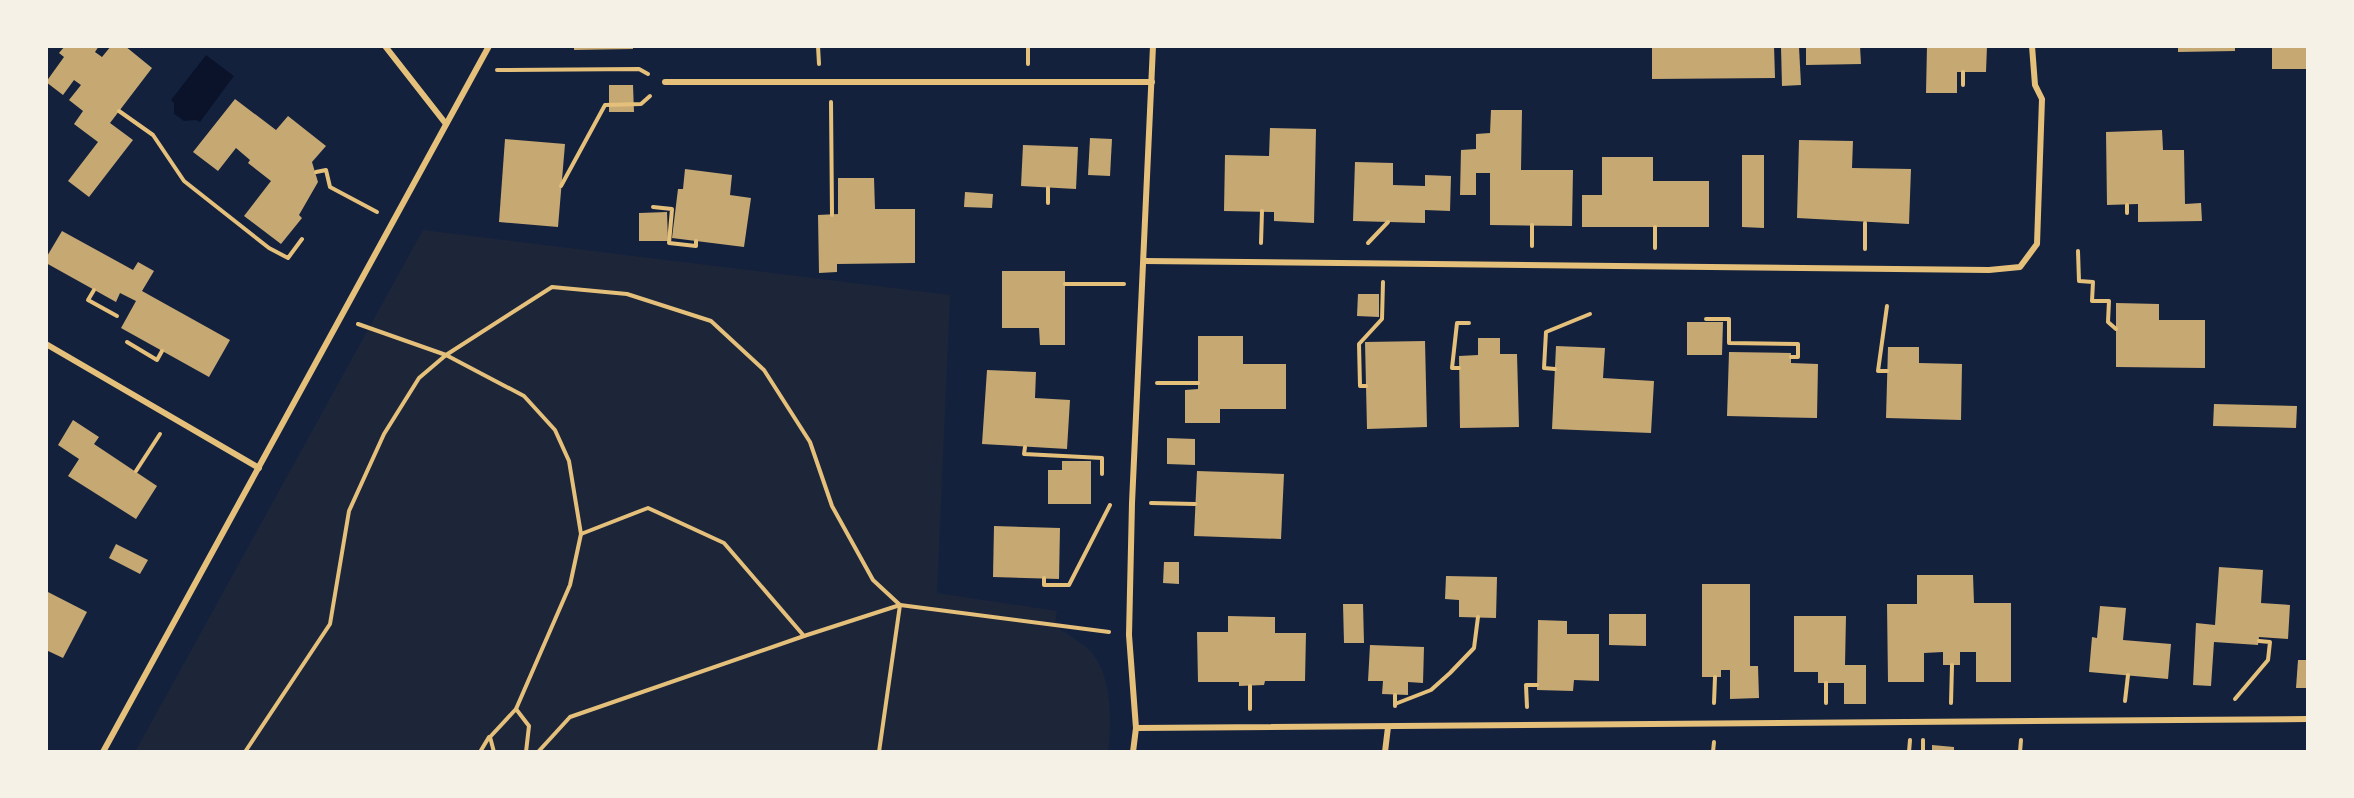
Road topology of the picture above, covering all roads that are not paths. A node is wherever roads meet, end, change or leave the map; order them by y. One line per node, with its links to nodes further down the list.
1 (384, 46): 7 (street)
2 (489, 46): 7 (street)
3 (1153, 46): 6 (street)
4 (2032, 46): 8 (street)
5 (665, 82): 6 (street)
6 (1152, 82): 8 (street)
7 (446, 124): 10 (street)
8 (1144, 261): 13 (street)
9 (46, 344): 10 (street)
10 (259, 468): 14 (street)
11 (2307, 719): 12 (street)
12 (1388, 727): 13 (street); 16 (street)
13 (1136, 728): 15 (street)
14 (103, 752)
15 (1133, 752)
16 (1385, 752)

